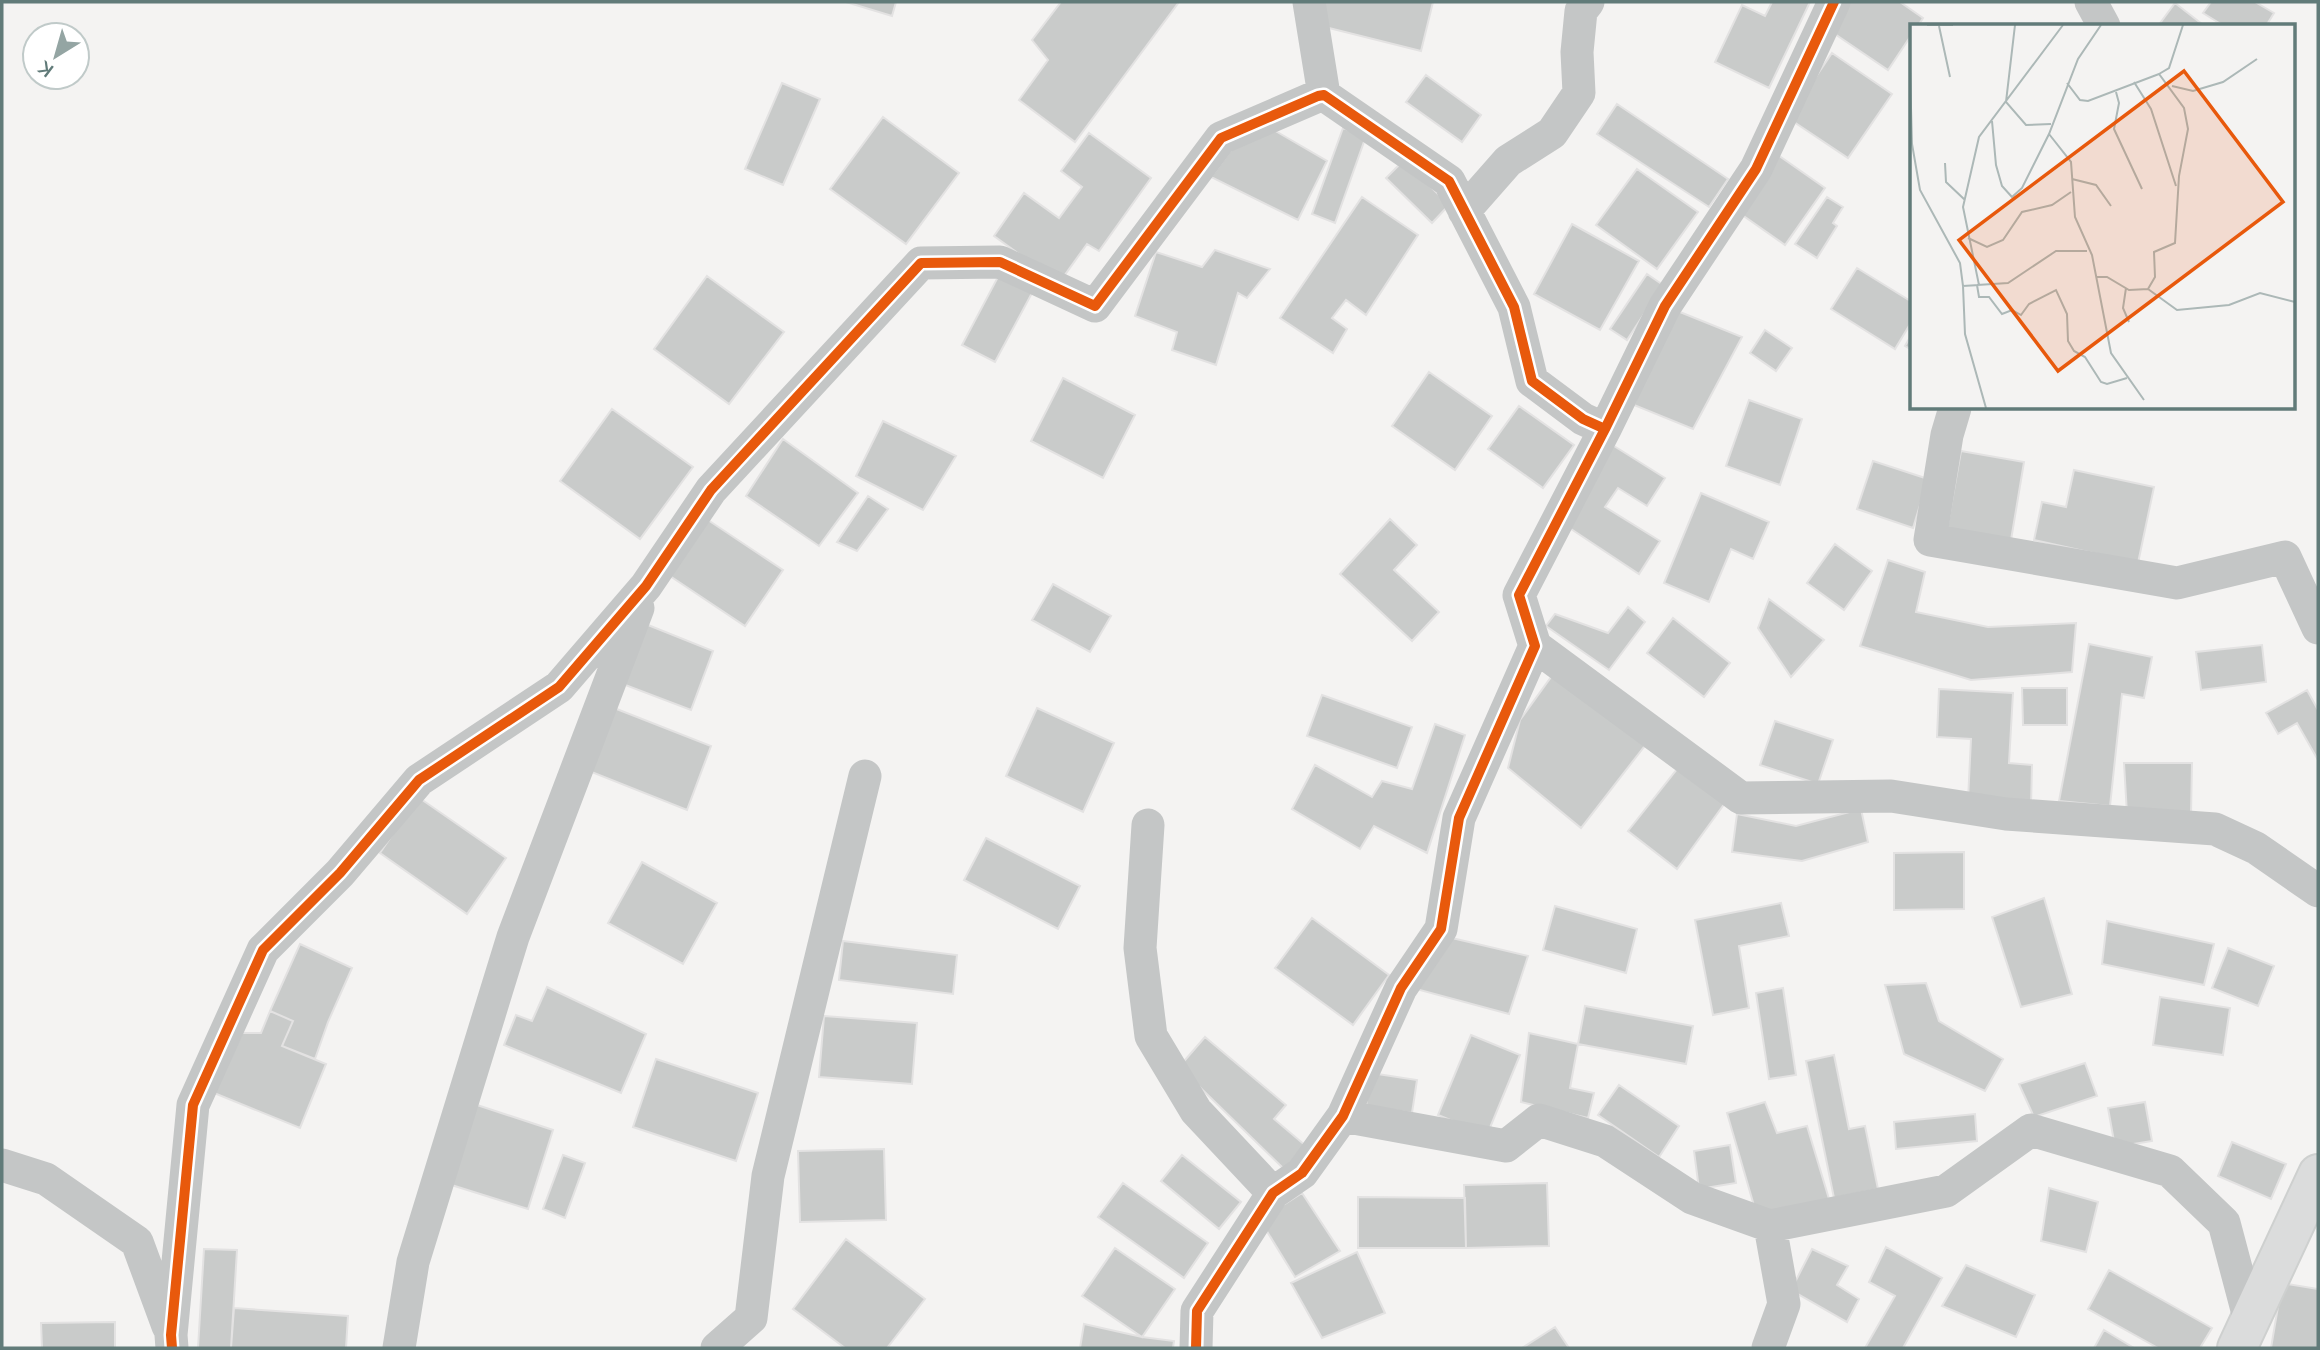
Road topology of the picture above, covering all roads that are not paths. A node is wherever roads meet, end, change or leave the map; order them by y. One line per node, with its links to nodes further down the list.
1 (1309, 2): 6 (street)
2 (1588, 2): 7 (street)
3 (1834, 2): 9 (street)
4 (2091, 2): 5 (street)
5 (2103, 24)
6 (1324, 95): 7 (street); 10 (street)
7 (1464, 211): 9 (street)
8 (1954, 410): 11 (street)
9 (1605, 429): 12 (street)
10 (646, 586): 22 (street); 23 (street)
11 (2318, 628)
12 (1535, 646): 15 (street); 16 (street)
13 (864, 776): 24 (street)
14 (1148, 825): 19 (street)
15 (2318, 891)
16 (1343, 1115): 19 (street); 20 (street)
17 (2, 1165): 22 (street)
18 (2318, 1174): 21 (street)
19 (1273, 1194): 25 (street)
20 (1770, 1226): 21 (street); 26 (street)
21 (2244, 1334)
22 (172, 1342)
23 (399, 1348)
24 (717, 1348)
25 (1196, 1348)
26 (1768, 1348)

